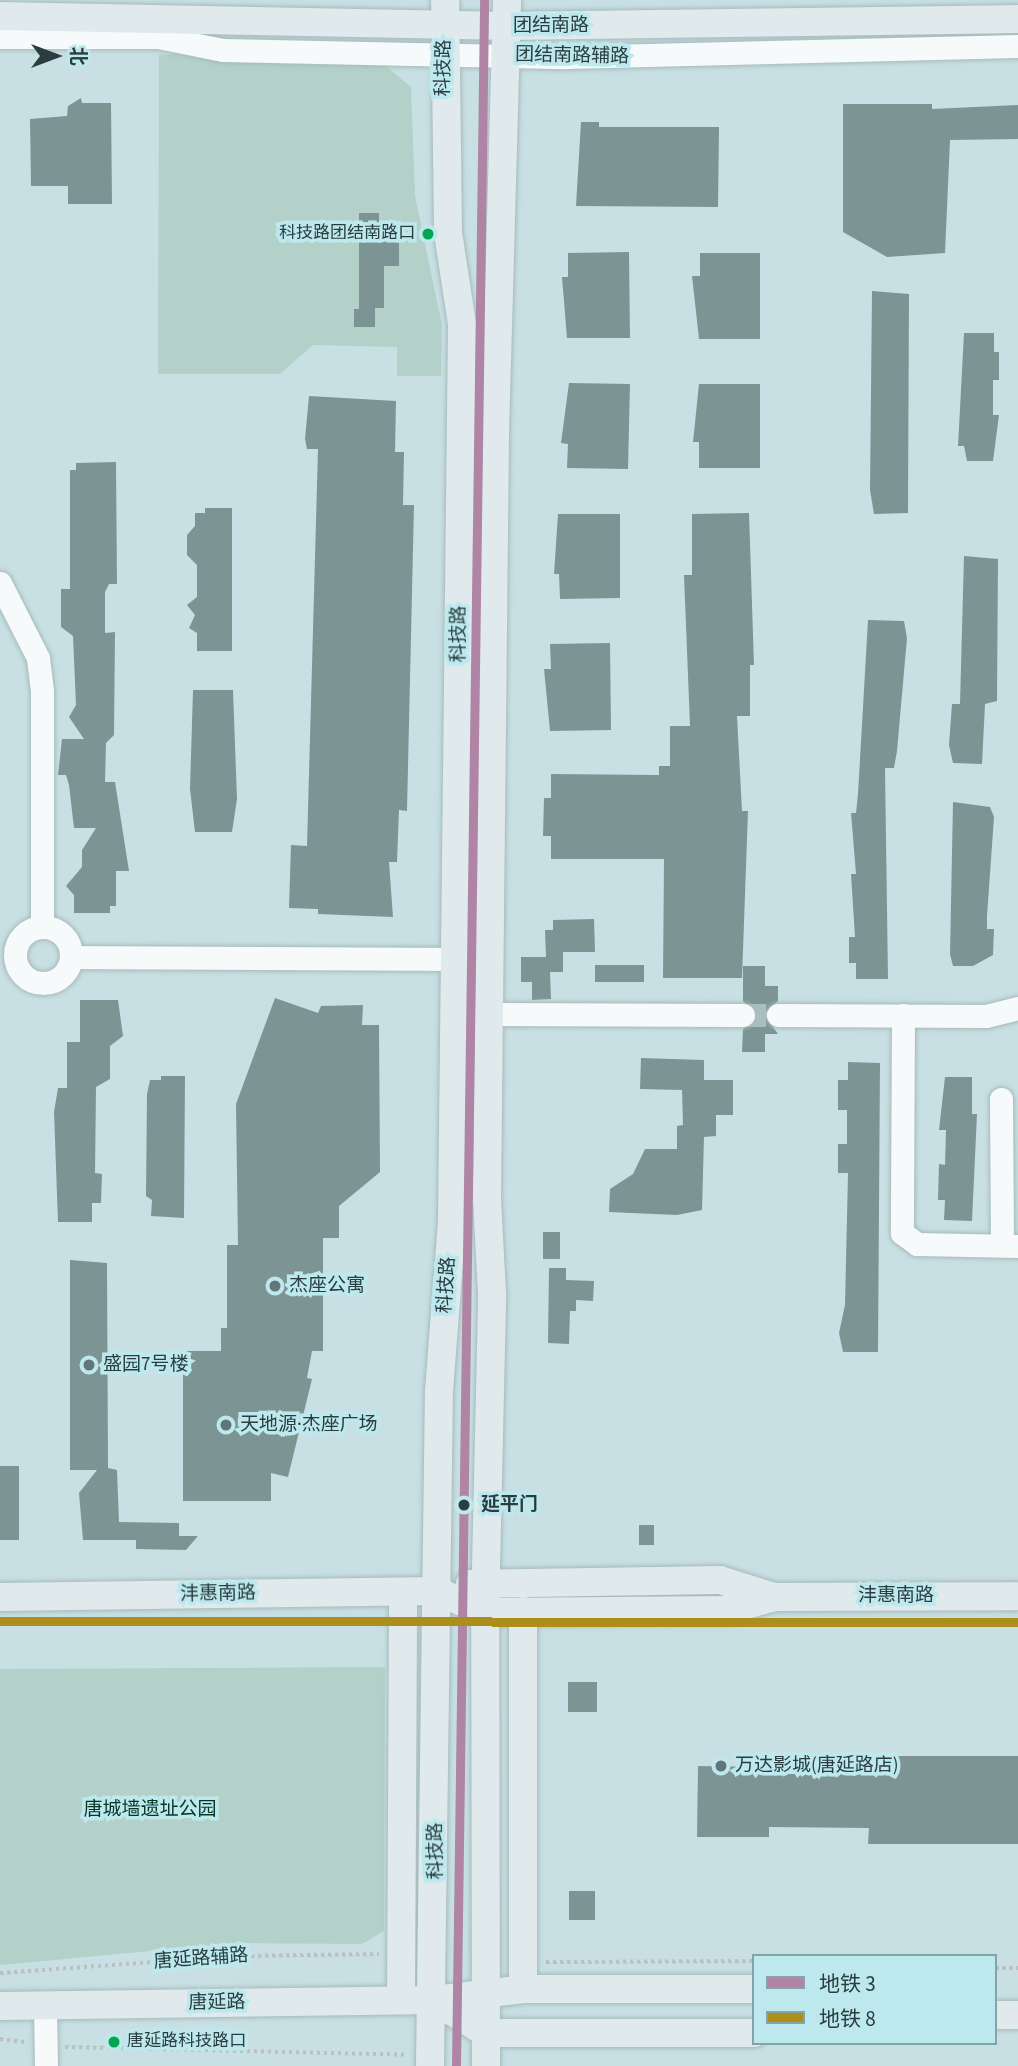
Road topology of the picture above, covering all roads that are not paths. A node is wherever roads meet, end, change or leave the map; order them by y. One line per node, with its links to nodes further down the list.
1 (507, 13): 3 (main road, 团结南路); 4 (main road, 团结南路); 7 (main road, 科技路)
2 (0, 16): 4 (main road, 团结南路)
3 (1018, 19)
4 (444, 26): 5 (street, 团结南路辅路); 7 (street, 团结南路辅路); 12 (main road, 科技路)
5 (0, 37)
6 (1018, 46): 7 (street, 团结南路辅路)
7 (505, 55): 14 (main road, 科技路)
8 (0, 583): 9 (street)
9 (42, 926): 10 (street); 11 (street)
10 (71, 957): 11 (street); 12 (street)
11 (8, 959)
12 (456, 960): 21 (main road, 科技路)
13 (1018, 1008): 17 (street)
14 (491, 1014): 15 (street); 20 (main road, 科技路)
15 (743, 1015)
16 (778, 1015): 17 (street)
17 (903, 1015): 19 (street)
18 (1001, 1099): 19 (street)
19 (1010, 1245)
20 (488, 1580): 21 (main road, 沣惠南路); 25 (main road, 沣惠南路); 26 (main road, 科技路)
21 (437, 1591): 22 (main road, 沣惠南路); 26 (main road, 沣惠南路); 32 (main road, 科技路)
22 (403, 1592): 24 (main road, 沣惠南路); 31 (main road)
23 (1018, 1596): 25 (main road, 沣惠南路)
24 (0, 1597)
25 (774, 1597): 27 (main road, 沣惠南路)
26 (485, 1612): 27 (main road, 沣惠南路); 29 (main road, 科技路)
27 (523, 1621): 28 (main road)
28 (523, 1976): 29 (main road, 唐延路); 30 (main road, 唐延路)
29 (487, 1990): 32 (main road, 唐延路); 37 (main road, 科技路)
30 (752, 1990)
31 (401, 2000): 32 (main road, 唐延路); 33 (main road, 唐延路)
32 (434, 2000): 37 (main road); 40 (main road, 科技路)
33 (45, 2005): 34 (main road, 唐延路); 39 (street)
34 (0, 2006)
35 (997, 2015): 36 (main road)
36 (1018, 2015)
37 (486, 2032): 38 (main road); 41 (main road, 科技路)
38 (752, 2034)
39 (46, 2055)
40 (430, 2061)
41 (486, 2066)

